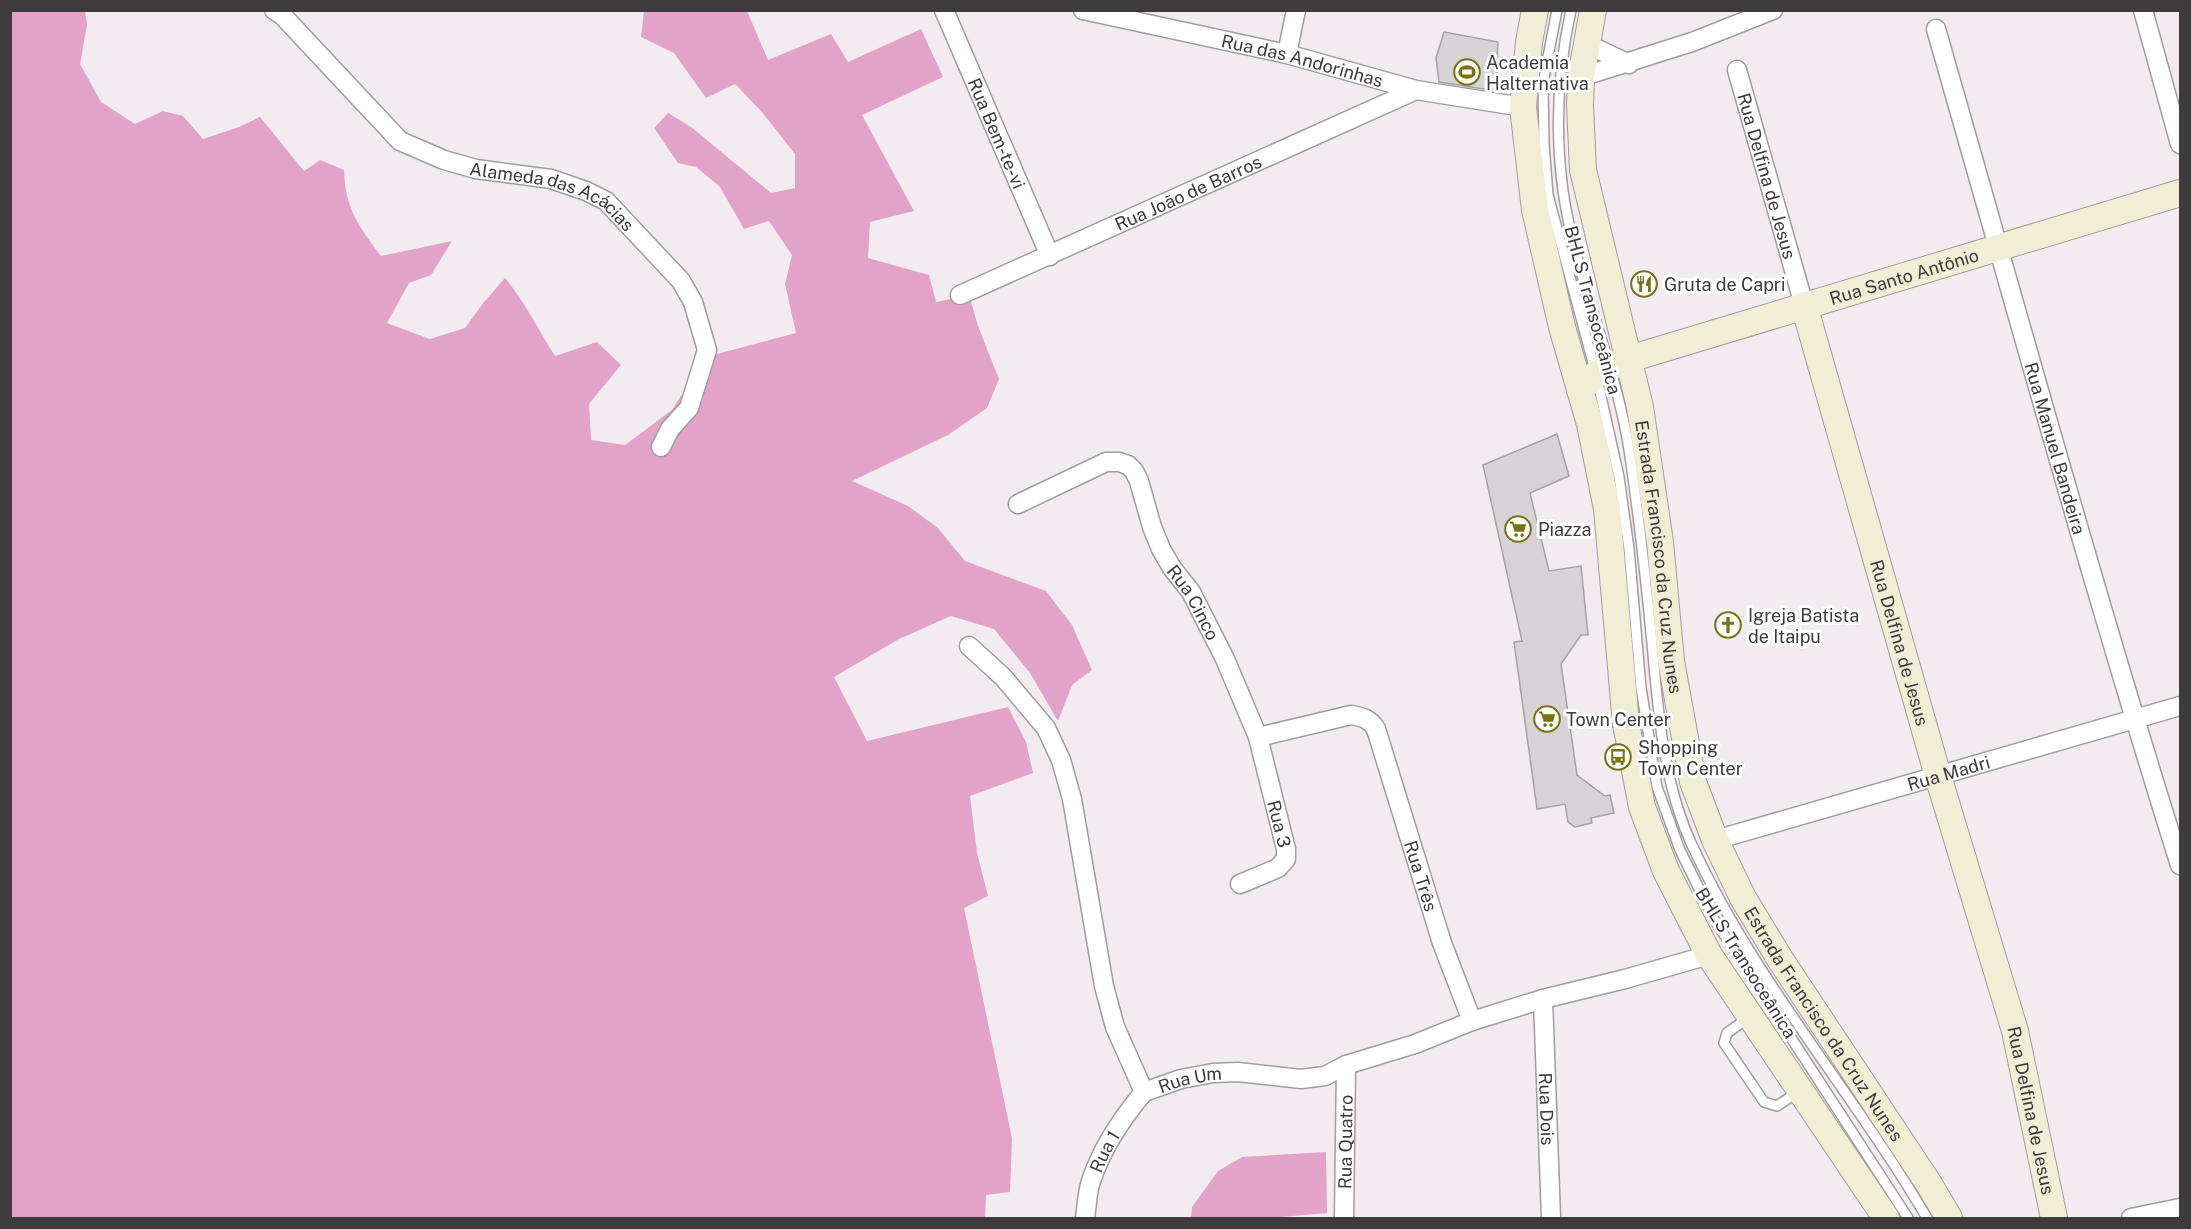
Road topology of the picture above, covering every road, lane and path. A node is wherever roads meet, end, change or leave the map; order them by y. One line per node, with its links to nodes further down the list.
1 (274, 10): 26 (street, Alameda das Acácias)
2 (944, 10): 22 (street, Rua Bem-te-vi)
3 (1083, 10): 13 (street, Rua das Andorinhas)
4 (1296, 10): 13 (street)
5 (1535, 10): 18 (main road, Estrada Francisco da Cruz Nunes)
6 (1557, 10): 25 (lane, BHLS Transoceânica)
7 (1571, 10): 25 (lane, BHLS Transoceânica)
8 (1593, 10): 12 (main road, Estrada Francisco da Cruz Nunes)
9 (1773, 10): 14 (street)
10 (2143, 10): 19 (street)
11 (1936, 29): 21 (street, Rua Manuel Bandeira)
12 (1587, 44): 14 (street); 16 (main road, Estrada Francisco da Cruz Nunes)
13 (1287, 54): 17 (street, Rua das Andorinhas)
14 (1629, 64): 16 (street)
15 (1737, 70): 24 (street, Rua Delfina de Jesus)
16 (1581, 77): 25 (main road, Estrada Francisco da Cruz Nunes)
17 (1416, 90): 18 (street, Rua das Andorinhas); 22 (street, Rua João de Barros)
18 (1523, 107): 25 (main road, Estrada Francisco da Cruz Nunes)
19 (2181, 144)
20 (2181, 193): 21 (main road, Rua Santo Antônio)
21 (1997, 247): 24 (main road, Rua Santo Antônio); 30 (street, Rua Manuel Bandeira)
22 (1050, 256): 23 (street, Rua João de Barros)
23 (960, 296)
24 (1804, 305): 25 (main road, Rua Santo Antônio); 32 (main road, Rua Delfina de Jesus)
25 (1604, 372): 33 (main road, Estrada Francisco da Cruz Nunes); 36 (main road, Estrada Francisco da Cruz Nunes); 48 (lane, BHLS Transoceânica); 49 (lane, BHLS Transoceânica)
26 (661, 447)
27 (1018, 504): 31 (street, Rua Cinco)
28 (969, 646): 42 (street, Rua Um)
29 (2181, 706): 30 (street, Rua Madri)
30 (2134, 719): 32 (street, Rua Madri); 34 (street, Rua Manuel Bandeira)
31 (1258, 737): 35 (street, Rua 3); 39 (street, Rua Três)
32 (1938, 776): 33 (street, Rua Madri); 51 (main road, Rua Delfina de Jesus)
33 (1715, 840): 50 (main road, Estrada Francisco da Cruz Nunes)
34 (2181, 865)
35 (1240, 884)
36 (1710, 955): 37 (street, Rua Um); 38 (main road, Estrada Francisco da Cruz Nunes)
37 (1543, 999): 39 (street, Rua Um); 46 (street, Rua Dois)
38 (1750, 1016): 41 (main road, Estrada Francisco da Cruz Nunes); 41 (lane)
39 (1472, 1021): 40 (street, Rua Um)
40 (1346, 1065): 42 (street, Rua Um); 45 (street, Rua Quatro)
41 (1800, 1090): 47 (main road, Estrada Francisco da Cruz Nunes)
42 (1144, 1092): 44 (street, Rua 1)
43 (2181, 1208): 52 (street)
44 (1085, 1218)
45 (1344, 1218)
46 (1551, 1218)
47 (1886, 1218)
48 (1908, 1218)
49 (1927, 1218)
50 (1949, 1218)
51 (2054, 1218)
52 (2131, 1218)

